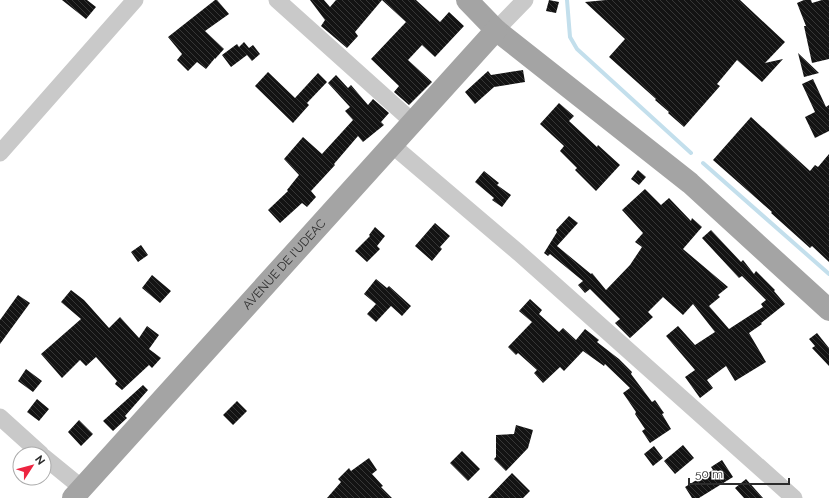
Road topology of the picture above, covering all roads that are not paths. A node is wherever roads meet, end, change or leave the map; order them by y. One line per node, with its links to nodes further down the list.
1 (135, 0): 8 (street)
2 (277, 0): 6 (street)
3 (467, 0): 5 (main road)
4 (525, 0): 5 (street)
5 (496, 30): 6 (main road, AVENUE DE I'UDEAC); 9 (main road)
6 (413, 122): 7 (main road, AVENUE DE I'UDEAC)
7 (392, 145): 13 (main road, AVENUE DE I'UDEAC); 14 (street)
8 (0, 153)
9 (829, 310)
10 (0, 417): 11 (street)
11 (32, 446)
12 (52, 466): 13 (street)
13 (77, 493)
14 (794, 498)

